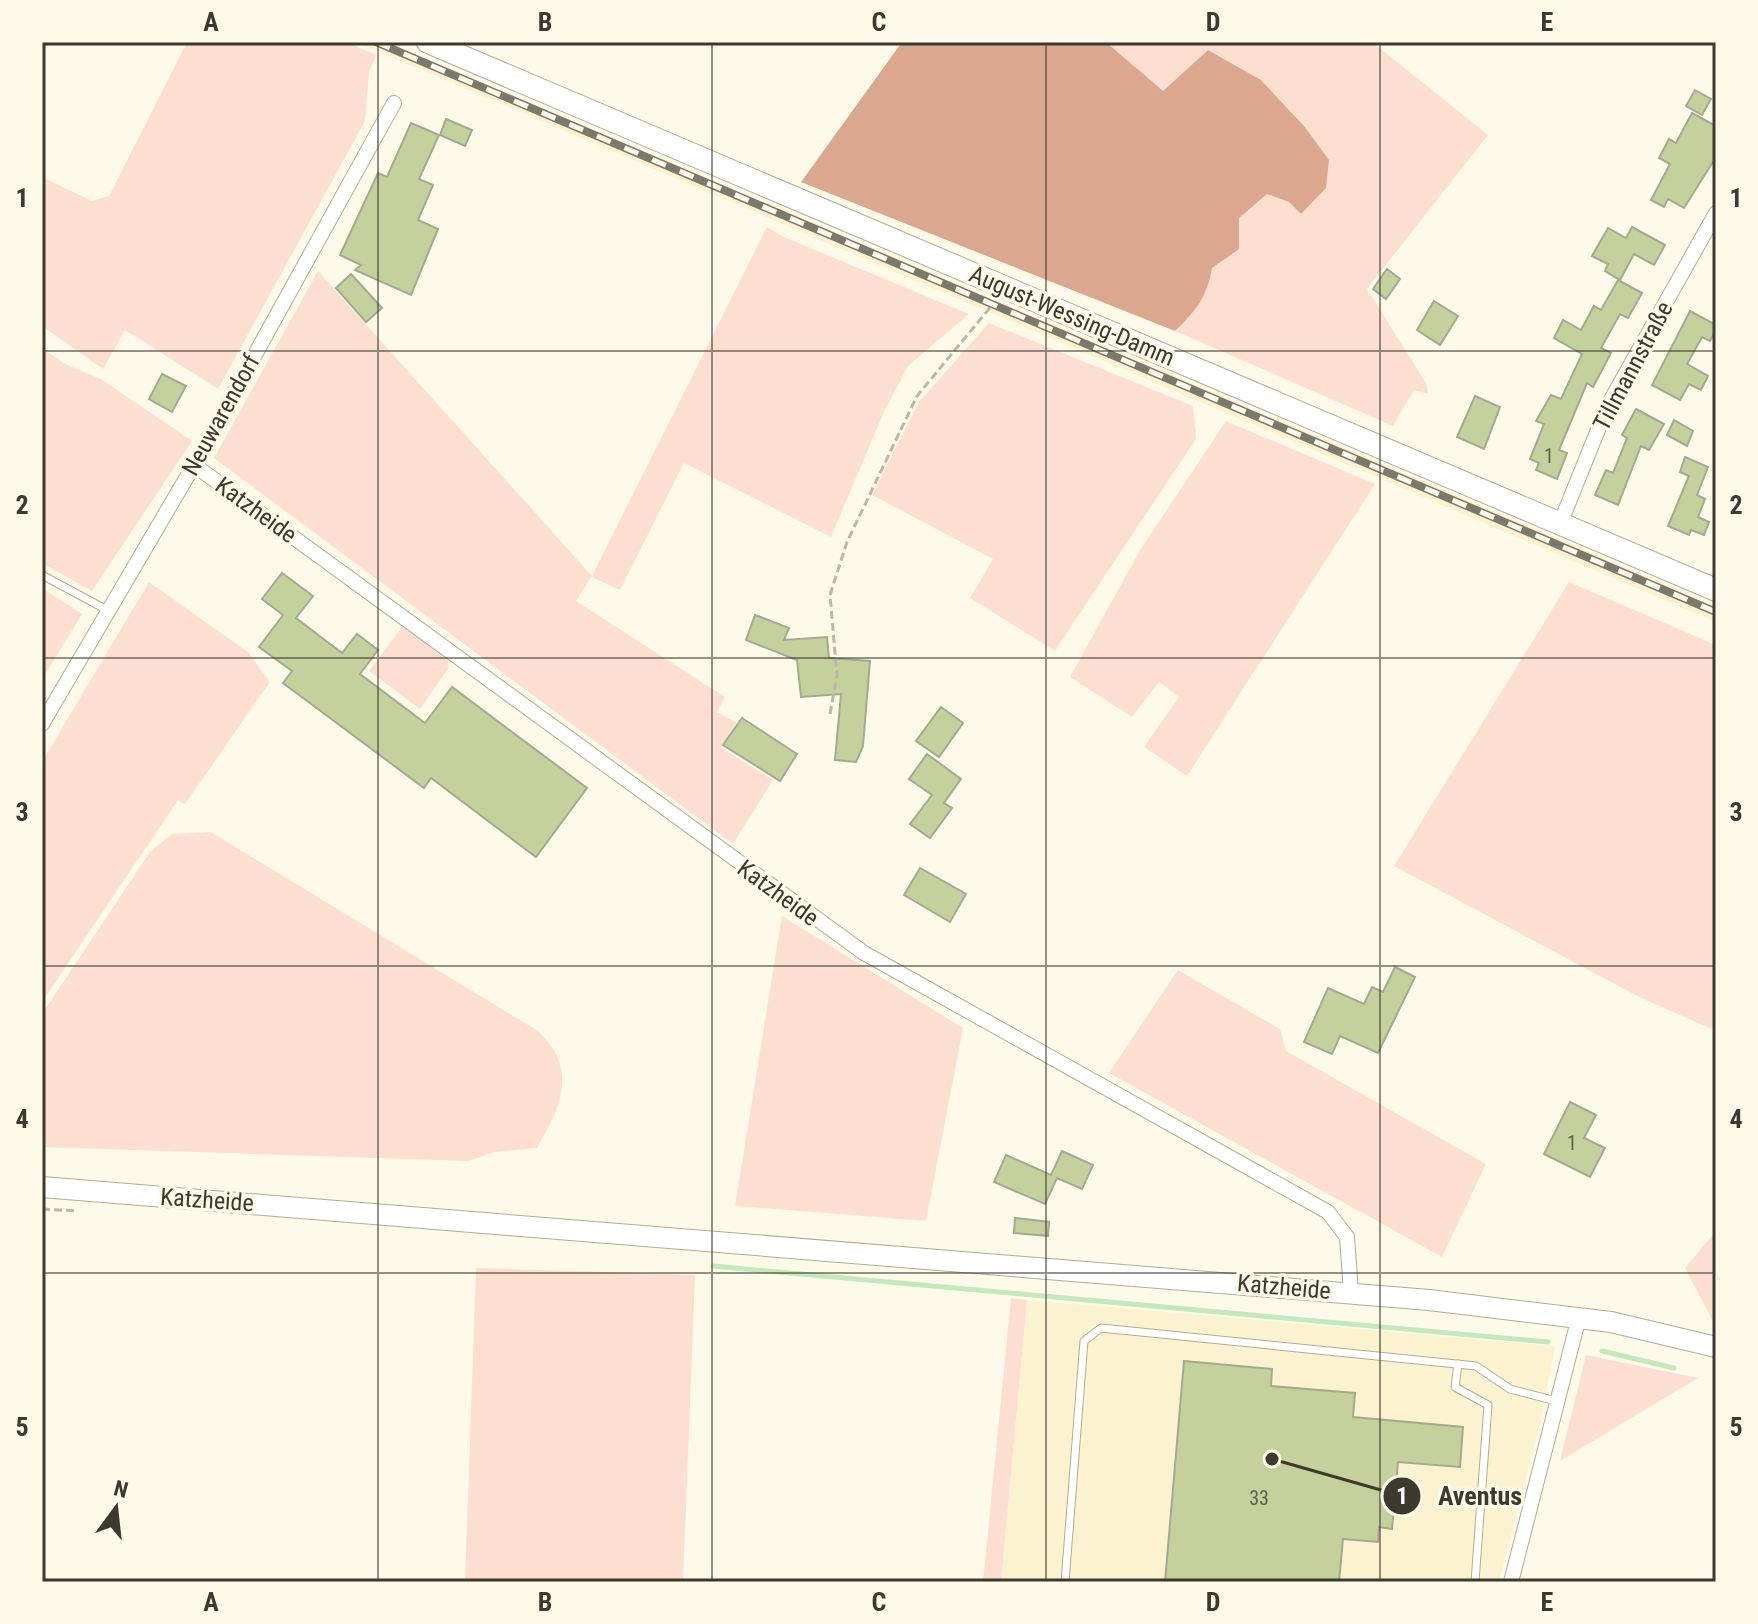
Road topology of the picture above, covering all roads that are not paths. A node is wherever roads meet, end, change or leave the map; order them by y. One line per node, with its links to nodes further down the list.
1 (428, 42): 5 (main road, August-Wessing-Damm)
2 (394, 103): 4 (street, Neuwarendorf)
3 (1716, 213): 5 (street, Tillmannstraße)
4 (194, 465): 8 (street, Neuwarendorf); 11 (street, Katzheide)
5 (1560, 524): 7 (main road, August-Wessing-Damm)
6 (42, 575): 8 (lane)
7 (1716, 590)
8 (109, 611): 9 (street, Neuwarendorf)
9 (42, 724)
10 (42, 1187): 11 (street, Katzheide)
11 (1351, 1293): 12 (street, Katzheide)
12 (1579, 1317): 13 (street, Katzheide); 15 (street)
13 (1716, 1347)
14 (1458, 1364): 15 (lane); 16 (lane); 17 (lane)
15 (1558, 1401): 18 (street)
16 (1065, 1582)
17 (1475, 1582)
18 (1511, 1582)

